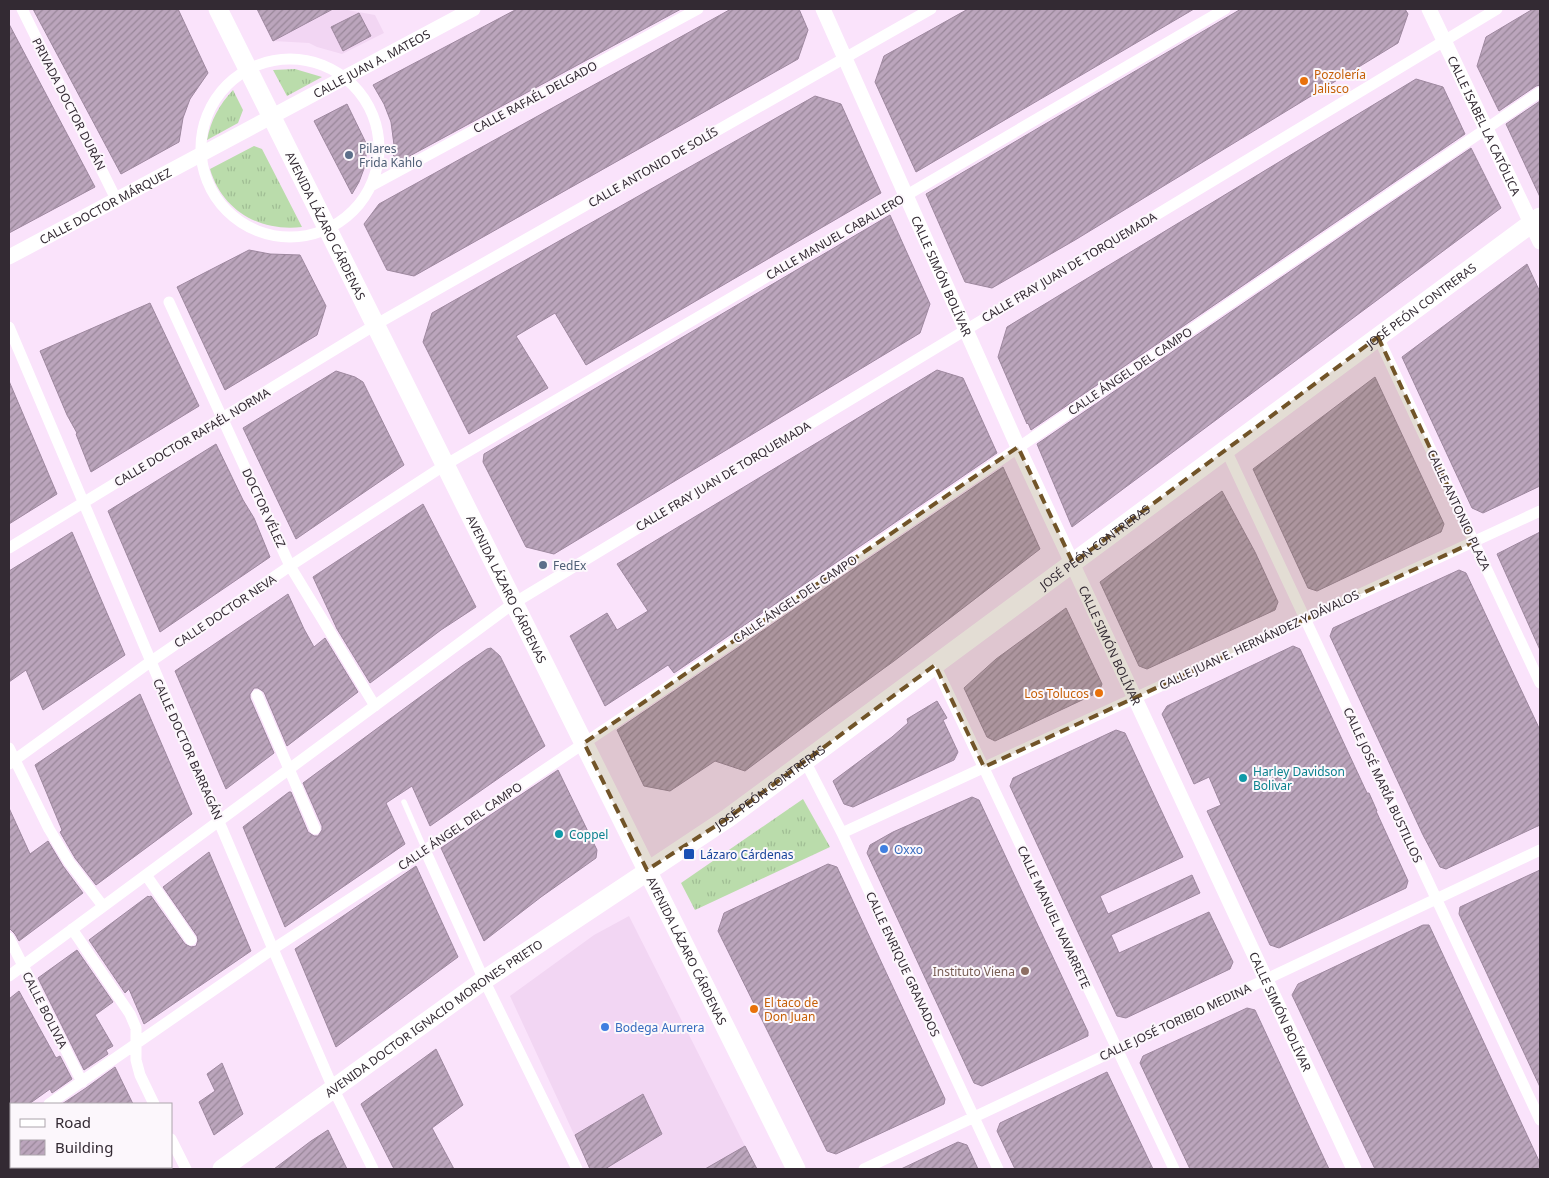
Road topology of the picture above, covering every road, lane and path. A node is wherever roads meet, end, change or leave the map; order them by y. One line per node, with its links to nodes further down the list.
1 (22, 9): 20 (street, PRIVADA DOCTOR DURÁN)
2 (218, 9): 12 (main road, AVENIDA LÁZARO CÁRDENAS)
3 (473, 9): 13 (street, CALLE JUAN A. MATEOS)
4 (698, 9): 18 (street, CALLE RAFAÉL DELGADO)
5 (823, 9): 11 (street, CALLE SIMÓN BOLÍVAR)
6 (931, 9): 11 (street, CALLE ANTONIO DE SOLÍS)
7 (1225, 9): 19 (street, CALLE MANUEL CABALLERO)
8 (1429, 9): 10 (street, CALLE ISABEL LA CATÓLICA)
9 (1497, 9): 10 (street, CALLE FRAY JUAN DE TORQUEMADA)
10 (1444, 40): 16 (street, CALLE ISABEL LA CATÓLICA); 28 (street, CALLE FRAY JUAN DE TORQUEMADA)
11 (845, 58): 19 (street, CALLE SIMÓN BOLÍVAR); 26 (street, CALLE ANTONIO DE SOLÍS)
12 (248, 69): 13 (street); 15 (main road, AVENIDA LÁZARO CÁRDENAS); 17 (street)
13 (346, 77): 15 (street, CALLE JUAN A. MATEOS); 18 (street)
14 (1540, 92): 16 (street, CALLE ÁNGEL DEL CAMPO)
15 (272, 117): 17 (street, CALLE DOCTOR MÁRQUEZ); 22 (main road, AVENIDA LÁZARO CÁRDENAS)
16 (1486, 128): 21 (street, CALLE ISABEL LA CATÓLICA); 33 (street, CALLE ÁNGEL DEL CAMPO)
17 (200, 155): 20 (street, CALLE DOCTOR MÁRQUEZ); 22 (street)
18 (371, 186): 22 (street)
19 (907, 195): 28 (street, CALLE SIMÓN BOLÍVAR); 35 (street, CALLE MANUEL CABALLERO)
20 (116, 199): 24 (street, CALLE DOCTOR MÁRQUEZ)
21 (1536, 220): 23 (street, CALLE ISABEL LA CATÓLICA); 29 (main road, JOSÉ PEÓN CONTRERAS)
22 (327, 229): 26 (main road, AVENIDA LÁZARO CÁRDENAS)
23 (1540, 242)
24 (9, 257)
25 (169, 302): 32 (street, DOCTOR VÉLEZ)
26 (375, 325): 32 (street, CALLE DOCTOR RAFAÉL NORMA); 35 (main road, AVENIDA LÁZARO CÁRDENAS)
27 (9, 327): 30 (street, CALLE DOCTOR BARRAGÁN)
28 (966, 329): 33 (street, CALLE SIMÓN BOLÍVAR); 42 (street, CALLE FRAY JUAN DE TORQUEMADA)
29 (1378, 337): 34 (main road, JOSÉ PEÓN CONTRERAS); 38 (street, CALLE ANTONIO PLAZA)
30 (20, 355): 31 (street); 36 (street, CALLE DOCTOR BARRAGÁN)
31 (9, 360)
32 (222, 418): 36 (street, CALLE DOCTOR RAFAÉL NORMA); 41 (street, DOCTOR VÉLEZ)
33 (1018, 447): 40 (street, CALLE SIMÓN BOLÍVAR); 50 (street, CALLE ÁNGEL DEL CAMPO)
34 (1226, 450): 40 (main road, JOSÉ PEÓN CONTRERAS); 43 (street, CALLE JOSÉ MARÍA BUSTILLOS)
35 (445, 465): 41 (street, CALLE DOCTOR NEVA); 42 (main road, AVENIDA LÁZARO CÁRDENAS)
36 (82, 503): 39 (street, CALLE DOCTOR RAFAÉL NORMA); 44 (street, CALLE DOCTOR BARRAGÁN)
37 (1540, 511): 38 (street, CALLE JUAN E. HERNÁNDEZ Y DÁVALOS)
38 (1474, 542): 43 (street, CALLE JUAN E. HERNÁNDEZ Y DÁVALOS); 46 (street, CALLE ANTONIO PLAZA)
39 (9, 548)
40 (1072, 563): 45 (main road, JOSÉ PEÓN CONTRERAS); 48 (street, CALLE SIMÓN BOLÍVAR)
41 (290, 566): 44 (street, CALLE DOCTOR NEVA); 49 (street, DOCTOR VÉLEZ)
42 (514, 603): 49 (street, CALLE FRAY JUAN DE TORQUEMADA); 50 (main road, AVENIDA LÁZARO CÁRDENAS)
43 (1306, 619): 48 (street, CALLE JUAN E. HERNÁNDEZ Y DÁVALOS); 64 (street, CALLE JOSÉ MARÍA BUSTILLOS)
44 (150, 662): 53 (street, CALLE DOCTOR NEVA); 57 (street, CALLE DOCTOR BARRAGÁN)
45 (935, 665): 52 (main road, JOSÉ PEÓN CONTRERAS); 54 (street, CALLE MANUEL NAVARRETE)
46 (1540, 683)
47 (258, 694): 55 (street)
48 (1135, 698): 54 (street, CALLE JUAN E. HERNÁNDEZ Y DÁVALOS); 72 (street, CALLE SIMÓN BOLÍVAR)
49 (375, 706): 55 (street, CALLE FRAY JUAN DE TORQUEMADA)
50 (584, 743): 60 (street, CALLE ÁNGEL DEL CAMPO); 62 (main road, AVENIDA LÁZARO CÁRDENAS)
51 (9, 748): 53 (street)
52 (805, 761): 59 (street, CALLE ENRIQUE GRANADOS); 62 (main road, JOSÉ PEÓN CONTRERAS)
53 (12, 762): 65 (street)
54 (984, 768): 59 (street, CALLE JUAN E. HERNÁNDEZ Y DÁVALOS); 75 (street, CALLE MANUEL NAVARRETE)
55 (289, 769): 57 (street, CALLE FRAY JUAN DE TORQUEMADA); 58 (street)
56 (404, 802): 60 (lane)
57 (220, 820): 63 (street, CALLE FRAY JUAN DE TORQUEMADA); 69 (street, CALLE DOCTOR BARRAGÁN)
58 (315, 829)
59 (842, 833): 80 (street, CALLE ENRIQUE GRANADOS)
60 (426, 850): 69 (street, CALLE ÁNGEL DEL CAMPO); 73 (street)
61 (1540, 850): 64 (street, CALLE JOSÉ TORIBIO MEDINA)
62 (647, 870): 73 (main road, AVENIDA DOCTOR IGNACIO MORONES PRIETO); 87 (main road, AVENIDA LÁZARO CÁRDENAS)
63 (146, 875): 65 (street, CALLE FRAY JUAN DE TORQUEMADA); 68 (street)
64 (1436, 899): 72 (street, CALLE JOSÉ TORIBIO MEDINA); 81 (street, CALLE JOSÉ MARÍA BUSTILLOS)
65 (103, 906): 66 (street, CALLE FRAY JUAN DE TORQUEMADA)
66 (72, 929): 70 (street, CALLE FRAY JUAN DE TORQUEMADA); 74 (street)
67 (9, 938): 70 (street, CALLE BOLIVIA)
68 (191, 940)
69 (274, 950): 74 (street, CALLE ÁNGEL DEL CAMPO); 77 (street, CALLE DOCTOR BARRAGÁN)
70 (23, 965): 71 (street, CALLE FRAY JUAN DE TORQUEMADA); 76 (street, CALLE BOLIVIA)
71 (9, 976)
72 (1266, 979): 75 (street, CALLE JOSÉ TORIBIO MEDINA); 91 (street, CALLE SIMÓN BOLÍVAR)
73 (484, 980): 77 (main road, AVENIDA DOCTOR IGNACIO MORONES PRIETO); 86 (street)
74 (136, 1044): 76 (street, CALLE ÁNGEL DEL CAMPO); 79 (street)
75 (1116, 1050): 80 (street, CALLE JOSÉ TORIBIO MEDINA); 90 (street, CALLE MANUEL NAVARRETE)
76 (82, 1082): 78 (street, CALLE ÁNGEL DEL CAMPO)
77 (333, 1088): 84 (main road, AVENIDA DOCTOR IGNACIO MORONES PRIETO); 85 (street, CALLE DOCTOR BARRAGÁN)
78 (50, 1103)
79 (154, 1103)
80 (974, 1117): 88 (street, CALLE JOSÉ TORIBIO MEDINA); 89 (street, CALLE ENRIQUE GRANADOS)
81 (1540, 1120)
82 (172, 1141): 83 (street)
83 (186, 1169)
84 (222, 1169)
85 (373, 1169)
86 (577, 1169)
87 (796, 1169)
88 (864, 1169)
89 (998, 1169)
90 (1174, 1169)
91 (1354, 1169)

